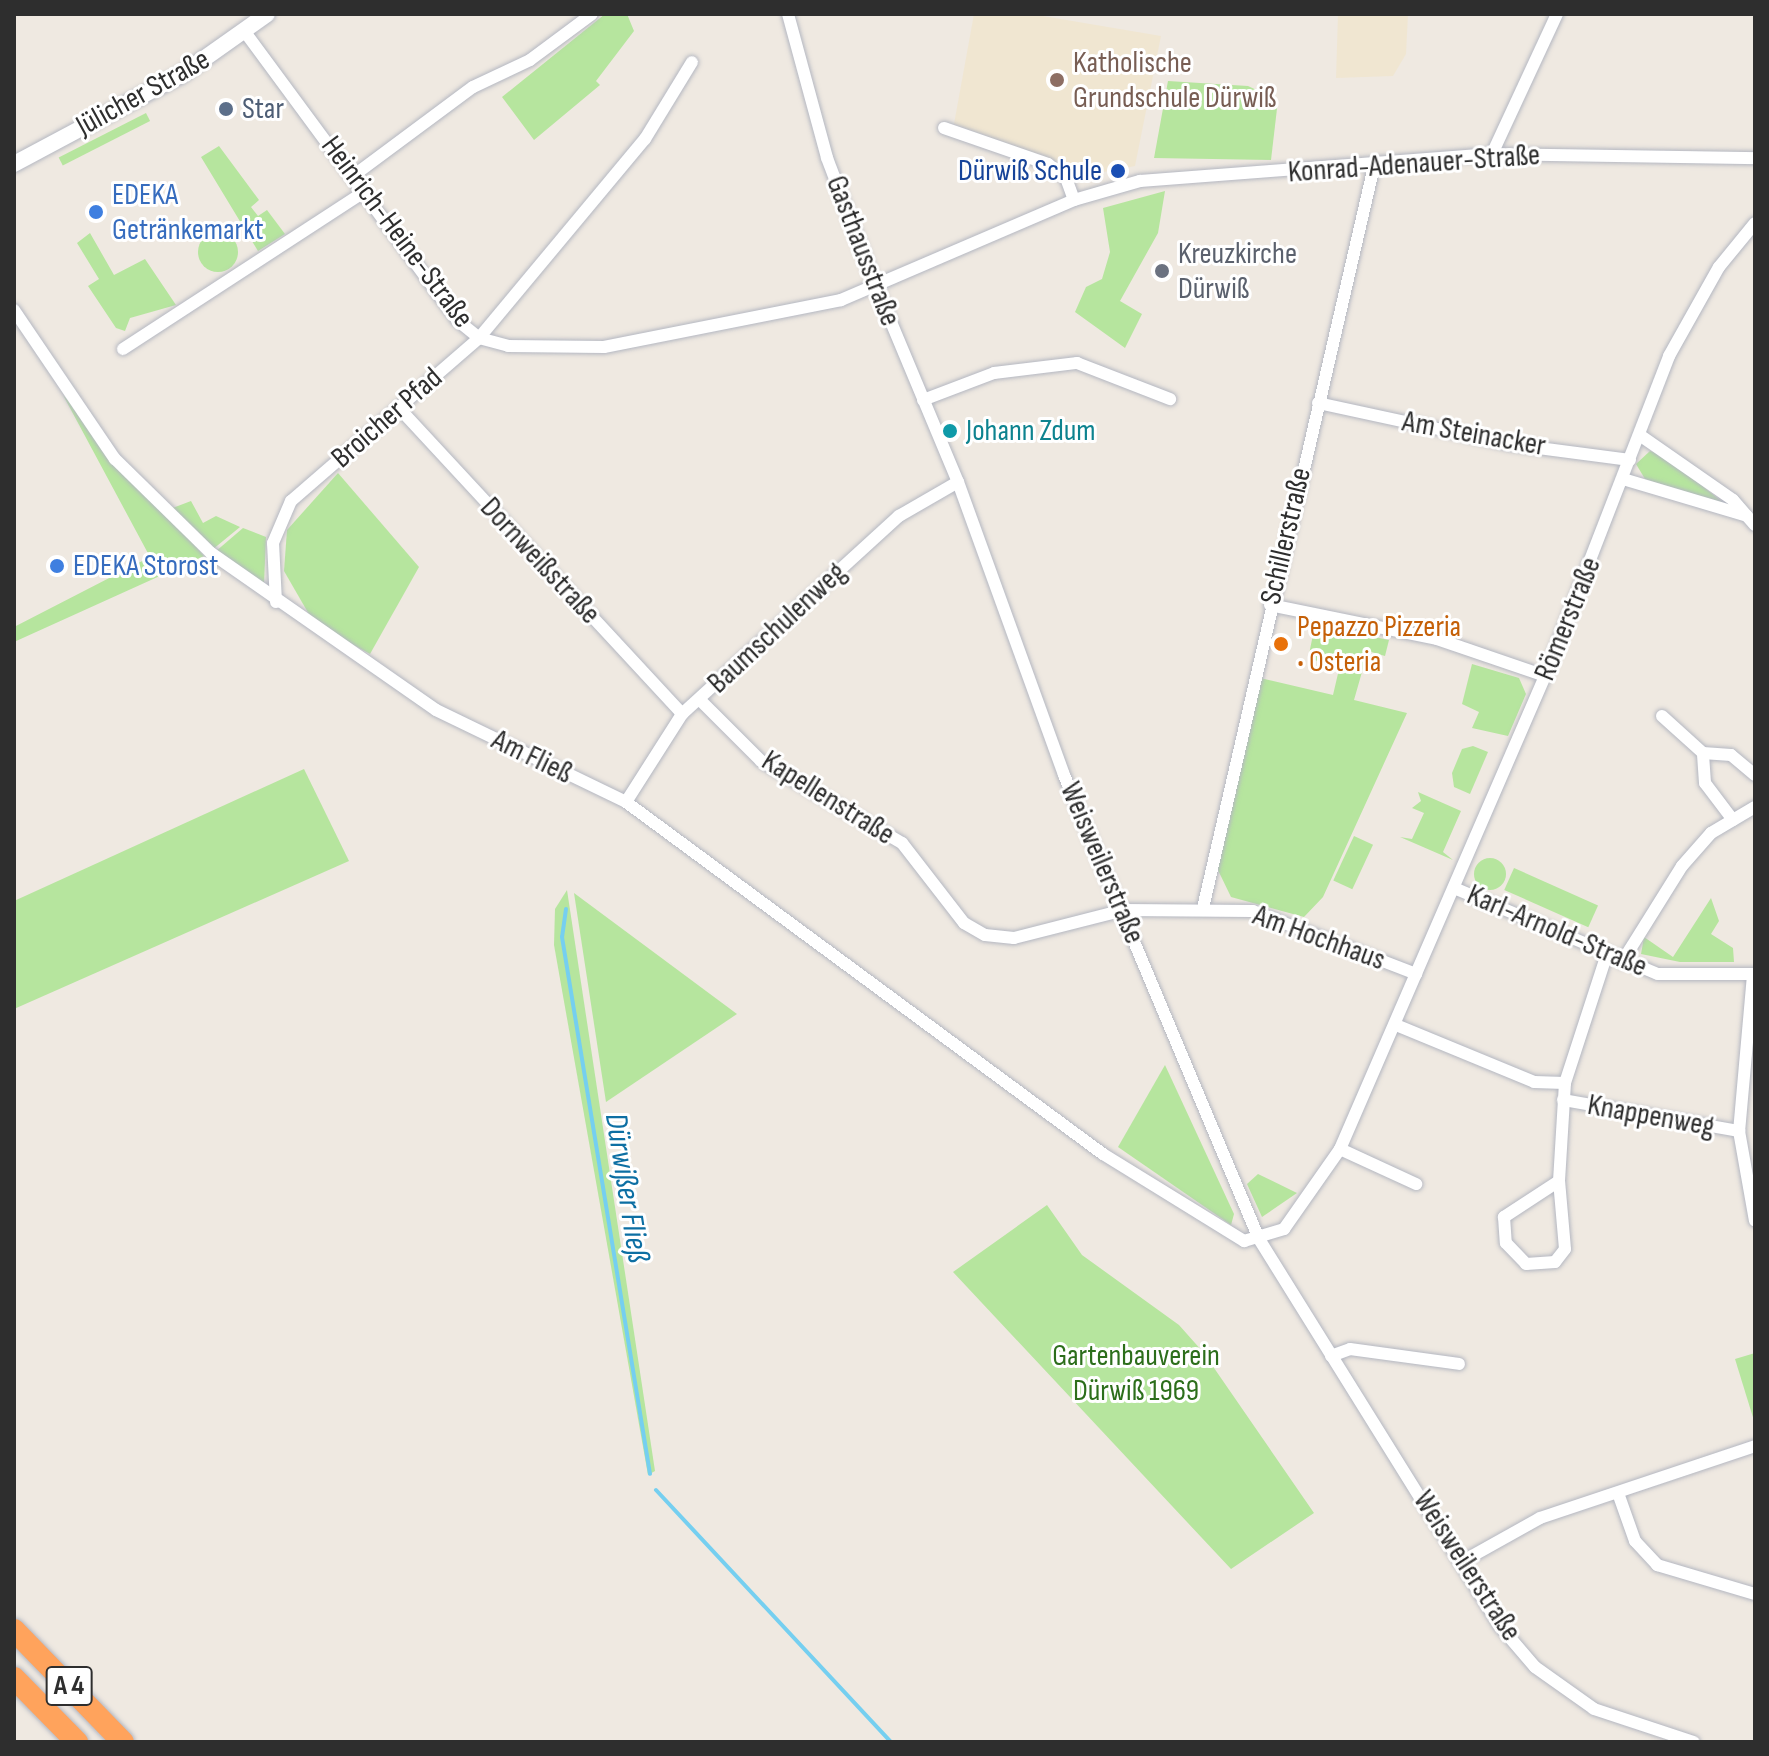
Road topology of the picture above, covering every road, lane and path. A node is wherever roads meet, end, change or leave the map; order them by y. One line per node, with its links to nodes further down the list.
1 (267, 14): 5 (street, Jülicher Straße)
2 (592, 14): 12 (street)
3 (788, 14): 16 (street, Gasthausstraße)
4 (1557, 14): 8 (street)
5 (245, 32): 10 (street, Jülicher Straße); 12 (street, Heinrich-Heine-Straße)
6 (692, 62): 18 (street, Broicher Pfad)
7 (944, 128): 14 (street)
8 (1492, 154): 9 (street, Konrad-Adenauer-Straße); 11 (street, Konrad-Adenauer-Straße)
9 (1755, 158)
10 (14, 164)
11 (1374, 166): 14 (street, Konrad-Adenauer-Straße); 22 (street, Schillerstraße)
12 (353, 176): 13 (street, Heinrich-Heine-Straße)
13 (364, 192): 18 (street, Heinrich-Heine-Straße); 19 (street)
14 (1074, 200): 16 (street, Konrad-Adenauer-Straße)
15 (1755, 223): 24 (street, Römerstraße)
16 (876, 286): 18 (street, Heinrich-Heine-Straße); 21 (street, Gasthausstraße)
17 (14, 310): 29 (street, Am Fließ)
18 (479, 338): 23 (street, Broicher Pfad)
19 (123, 349)
20 (1170, 399): 21 (street)
21 (923, 400): 27 (street, Gasthausstraße)
22 (1318, 403): 25 (street, Am Steinacker); 30 (street, Schillerstraße)
23 (399, 408): 29 (street, Broicher Pfad); 33 (street, Dornweißstraße)
24 (1641, 436): 25 (street, Römerstraße); 28 (street)
25 (1630, 460): 26 (street, Römerstraße)
26 (1623, 479): 28 (street); 31 (street, Römerstraße)
27 (958, 482): 32 (street, Baumschulenweg); 42 (street, Weisweilerstraße)
28 (1751, 520)
29 (276, 602): 37 (street, Am Fließ)
30 (1270, 605): 31 (street); 41 (street, Schillerstraße)
31 (1545, 676): 40 (street, Römerstraße)
32 (700, 700): 33 (street, Baumschulenweg); 42 (street, Kapellenstraße)
33 (682, 714): 37 (street, Baumschulenweg)
34 (1662, 716): 35 (street)
35 (1703, 753): 36 (street); 39 (street)
36 (1755, 775)
37 (626, 802): 55 (street, Am Fließ)
38 (1755, 807): 39 (street)
39 (1733, 820): 44 (street)
40 (1454, 888): 43 (street, Karl-Arnold-Straße); 45 (street, Römerstraße)
41 (1203, 908): 42 (street, Am Hochhaus); 45 (street, Am Hochhaus)
42 (1124, 910): 55 (street, Weisweilerstraße)
43 (1606, 957): 44 (street, Karl-Arnold-Straße); 48 (street, Knappenweg)
44 (1622, 962): 46 (street, Karl-Arnold-Straße)
45 (1416, 974): 47 (street, Römerstraße)
46 (1754, 974): 50 (street)
47 (1396, 1025): 48 (street); 51 (street, Römerstraße)
48 (1565, 1083): 49 (street, Knappenweg)
49 (1563, 1100): 50 (street, Knappenweg); 52 (street, Knappenweg)
50 (1739, 1131): 54 (street)
51 (1340, 1149): 53 (street); 55 (street, Römerstraße)
52 (1559, 1181): 52 (street, Knappenweg)
53 (1416, 1184)
54 (1755, 1221)
55 (1259, 1239): 56 (street, Weisweilerstraße)
56 (1331, 1356): 57 (street); 60 (street, Weisweilerstraße)
57 (1459, 1364)
58 (1755, 1446): 59 (street)
59 (1618, 1493): 60 (street); 61 (street)
60 (1463, 1561): 66 (street, Weisweilerstraße)
61 (1755, 1594)
62 (14, 1630): 65 (highway, A 4)
63 (14, 1678): 64 (highway, A 4)
64 (77, 1742)
65 (123, 1742)
66 (1694, 1742)

